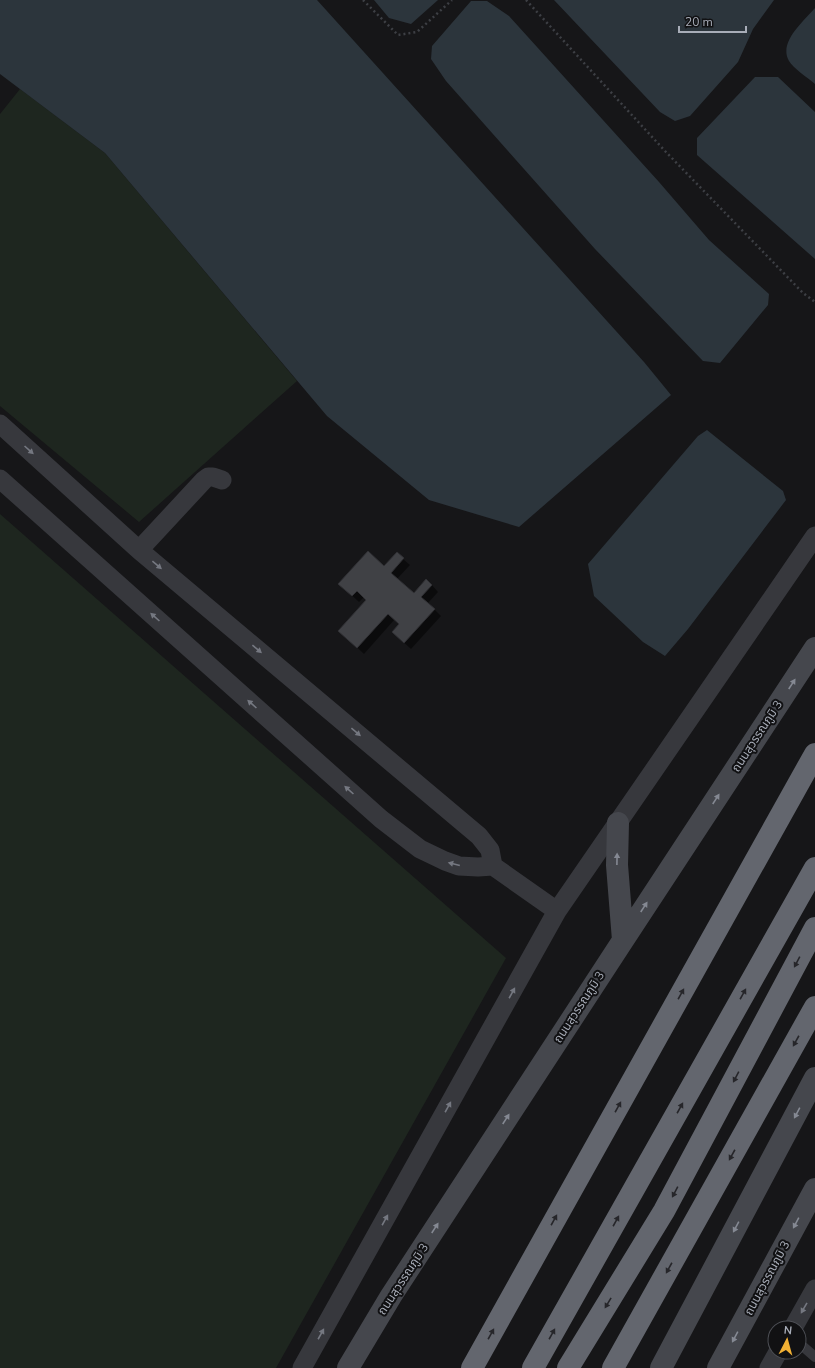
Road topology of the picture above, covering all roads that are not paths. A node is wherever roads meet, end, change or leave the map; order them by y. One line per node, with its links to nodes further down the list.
1 (0, 424): 5 (street, one-way to 5)
2 (0, 479): 9 (street, one-way to 2)
3 (222, 480): 5 (street)
4 (815, 536): 8 (street)
5 (139, 550): 9 (street, one-way to 9)
6 (815, 648): 13 (main road, ถนนสุวรรณภูมิ 3, one-way to 6)
7 (815, 754): 26 (highway, one-way to 7)
8 (618, 823): 11 (street); 13 (main road, one-way to 8)
9 (493, 866): 11 (street)
10 (815, 868): 27 (highway, one-way to 10)
11 (557, 911): 23 (street, one-way to 11)
12 (815, 928): 28 (highway, one-way to 28)
13 (623, 940): 18 (main road, ถนนสุวรรณภูมิ 3, one-way to 13)
14 (815, 1007): 29 (highway, one-way to 29)
15 (815, 1078): 22 (main road, one-way to 22)
16 (815, 1189): 30 (main road, ถนนสุวรรณภูมิ 3, one-way to 30)
17 (815, 1289): 19 (street, one-way to 19)
18 (391, 1296): 24 (main road, ถนนสุวรรณภูมิ 3); 25 (main road)
19 (798, 1320)
20 (807, 1350): 21 (lane)
21 (815, 1357)
22 (665, 1361)
23 (302, 1368)
24 (348, 1368)
25 (360, 1368)
26 (472, 1368)
27 (533, 1368)
28 (568, 1368)
29 (612, 1368)
30 (718, 1368)

